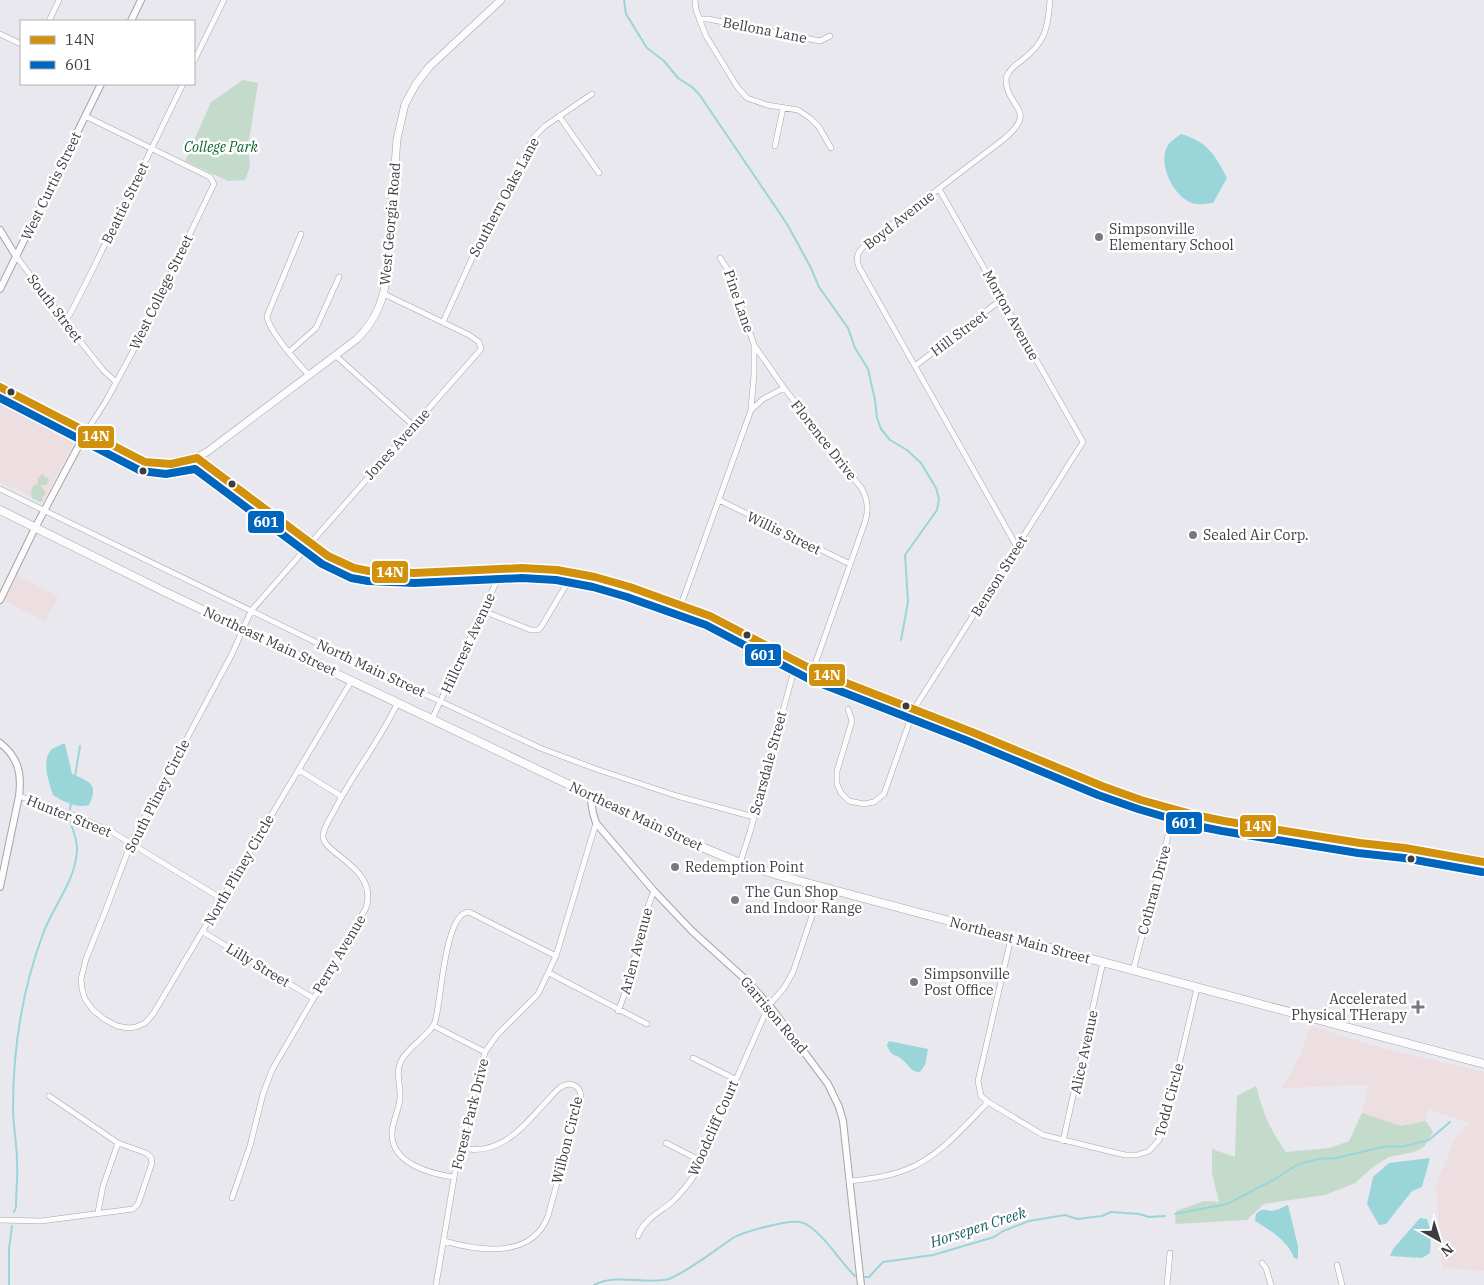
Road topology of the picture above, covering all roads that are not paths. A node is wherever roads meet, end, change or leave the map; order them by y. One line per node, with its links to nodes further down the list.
1 (59, 0): 8 (street)
2 (141, 0): 9 (street)
3 (224, 0): 13 (street)
4 (501, 0): 31 (main road, West Georgia Road)
5 (695, 0): 7 (street)
6 (1050, 0): 24 (street, Boyd Avenue)
7 (699, 19): 11 (street, Bellona Lane); 17 (street)
8 (49, 20)
9 (131, 20)
10 (0, 34): 12 (street)
11 (830, 36)
12 (20, 44)
13 (195, 59)
14 (100, 85): 18 (street, West Curtis Street)
15 (182, 85): 22 (street, Beattie Street)
16 (592, 94): 19 (street, Southern Oaks Lane)
17 (783, 108): 20 (street); 21 (street)
18 (85, 116): 22 (street, West College Street); 27 (street, West Curtis Street)
19 (560, 116): 23 (street); 34 (street, Southern Oaks Lane)
20 (775, 146)
21 (831, 148)
22 (151, 149): 33 (street, Beattie Street); 40 (street, West College Street)
23 (599, 173)
24 (939, 189): 32 (street, Morton Avenue); 38 (street, Boyd Avenue)
25 (0, 230): 27 (street, South Street)
26 (301, 234): 36 (street)
27 (16, 256): 30 (street, West Curtis Street); 33 (street, South Street)
28 (720, 258): 35 (street, Pine Lane)
29 (339, 276): 36 (street)
30 (0, 289)
31 (384, 294): 34 (street, Jones Avenue); 37 (main road, West Georgia Road)
32 (1002, 299): 38 (street, Hill Street); 46 (street, Morton Avenue)
33 (65, 321): 40 (street, South Street)
34 (443, 322): 44 (street, Jones Avenue)
35 (754, 345): 42 (street, Pine Lane); 43 (street, Pine Lane)
36 (289, 352): 39 (street)
37 (336, 356): 39 (main road, West Georgia Road); 44 (street)
38 (915, 366): 54 (street, Boyd Avenue)
39 (309, 375): 47 (main road, West Georgia Road)
40 (116, 382): 45 (street, West College Street)
41 (0, 387): 45 (main road)
42 (784, 388): 43 (street, Florence Drive); 55 (street, Florence Drive)
43 (751, 410): 49 (street)
44 (414, 426): 53 (street, Jones Avenue)
45 (86, 432): 47 (main road); 51 (street, West College Street)
46 (1083, 442): 54 (street, Benson Street)
47 (197, 458): 53 (street)
48 (0, 488): 51 (street, North Main Street)
49 (719, 500): 55 (street, Willis Street); 59 (street)
50 (0, 510): 52 (main road, Northeast Main Street)
51 (44, 511): 52 (street, West College Street); 60 (street, North Main Street)
52 (35, 528): 58 (street, West College Street); 62 (main road, Northeast Main Street)
53 (310, 543): 56 (street); 60 (street, Jones Avenue)
54 (1017, 547): 69 (street, Benson Street)
55 (850, 564): 64 (street, Florence Drive)
56 (503, 568): 57 (street); 61 (street, Hillcrest Avenue)
57 (574, 572): 59 (street); 61 (street)
58 (0, 600)
59 (681, 605): 63 (street)
60 (251, 611): 62 (street, Jones Avenue); 67 (street, North Main Street)
61 (483, 611): 67 (street, Hillcrest Avenue)
62 (243, 628): 65 (main road, Northeast Main Street); 79 (street, South Pliney Circle)
63 (796, 663): 64 (street); 77 (street, Scarsdale Street)
64 (813, 670): 69 (street)
65 (352, 680): 66 (main road, Northeast Main Street); 72 (street, North Pliney Circle)
66 (398, 702): 70 (main road, Northeast Main Street); 75 (street, Perry Avenue)
67 (440, 702): 70 (street, Hillcrest Avenue); 77 (street, North Main Street)
68 (848, 709): 69 (street, Benson Street)
69 (914, 709): 76 (street)
70 (432, 718): 73 (main road, Northeast Main Street)
71 (0, 743): 74 (street)
72 (299, 770): 75 (street); 85 (street, North Pliney Circle)
73 (590, 794): 78 (street, Garrison Road); 81 (main road, Northeast Main Street)
74 (19, 796): 79 (street, Hunter Street); 83 (street)
75 (341, 796): 93 (street, Perry Avenue)
76 (1175, 810): 80 (street); 90 (street, Cothran Drive)
77 (754, 817): 81 (street, Scarsdale Street)
78 (596, 823): 84 (street, Garrison Road); 88 (street, Forest Park Drive)
79 (131, 843): 85 (street, Hunter Street); 96 (street, South Pliney Circle)
80 (1484, 862)
81 (740, 863): 82 (main road, Northeast Main Street)
82 (822, 886): 87 (main road, Northeast Main Street); 94 (street, Woodcliff Court)
83 (0, 888)
84 (654, 891): 94 (street, Garrison Road); 95 (street, Arlen Avenue)
85 (222, 899): 86 (street, North Pliney Circle)
86 (203, 932): 93 (street, Lilly Street); 96 (street, North Pliney Circle)
87 (1011, 938): 89 (main road, Northeast Main Street); 104 (street)
88 (556, 956): 91 (street, Forest Park Drive); 98 (street)
89 (1103, 962): 90 (main road, Northeast Main Street); 105 (street, Alice Avenue)
90 (1133, 971): 92 (main road, Northeast Main Street)
91 (549, 973): 95 (street); 99 (street, Forest Park Drive)
92 (1197, 988): 101 (main road, Northeast Main Street); 105 (street, Todd Circle)
93 (313, 998): 112 (street, Perry Avenue)
94 (769, 1005): 102 (street, Woodcliff Court); 111 (street, Garrison Road)
95 (618, 1011): 97 (street)
96 (106, 1020)
97 (646, 1024)
98 (434, 1026): 99 (street); 110 (street)
99 (486, 1052): 108 (street, Forest Park Drive)
100 (693, 1058): 102 (street)
101 (1484, 1064)
102 (735, 1079): 109 (street, Woodcliff Court)
103 (49, 1096): 106 (street)
104 (988, 1102): 105 (street, Todd Circle); 111 (street)
105 (1063, 1141)
106 (118, 1143): 113 (street); 113 (street)
107 (666, 1143): 109 (street)
108 (461, 1148): 110 (street, Forest Park Drive); 116 (street, Wilbon Circle)
109 (701, 1161): 115 (street, Woodcliff Court)
110 (454, 1177): 116 (street, Forest Park Drive)
111 (849, 1181): 121 (street, Garrison Road)
112 (232, 1198)
113 (98, 1212): 114 (street)
114 (0, 1220)
115 (638, 1236)
116 (444, 1241): 120 (street, Forest Park Drive)
117 (1170, 1253): 122 (street)
118 (1262, 1263): 123 (street)
119 (1337, 1265): 124 (street)
120 (436, 1285)
121 (861, 1285)
122 (1167, 1285)
123 (1271, 1285)
124 (1342, 1285)

